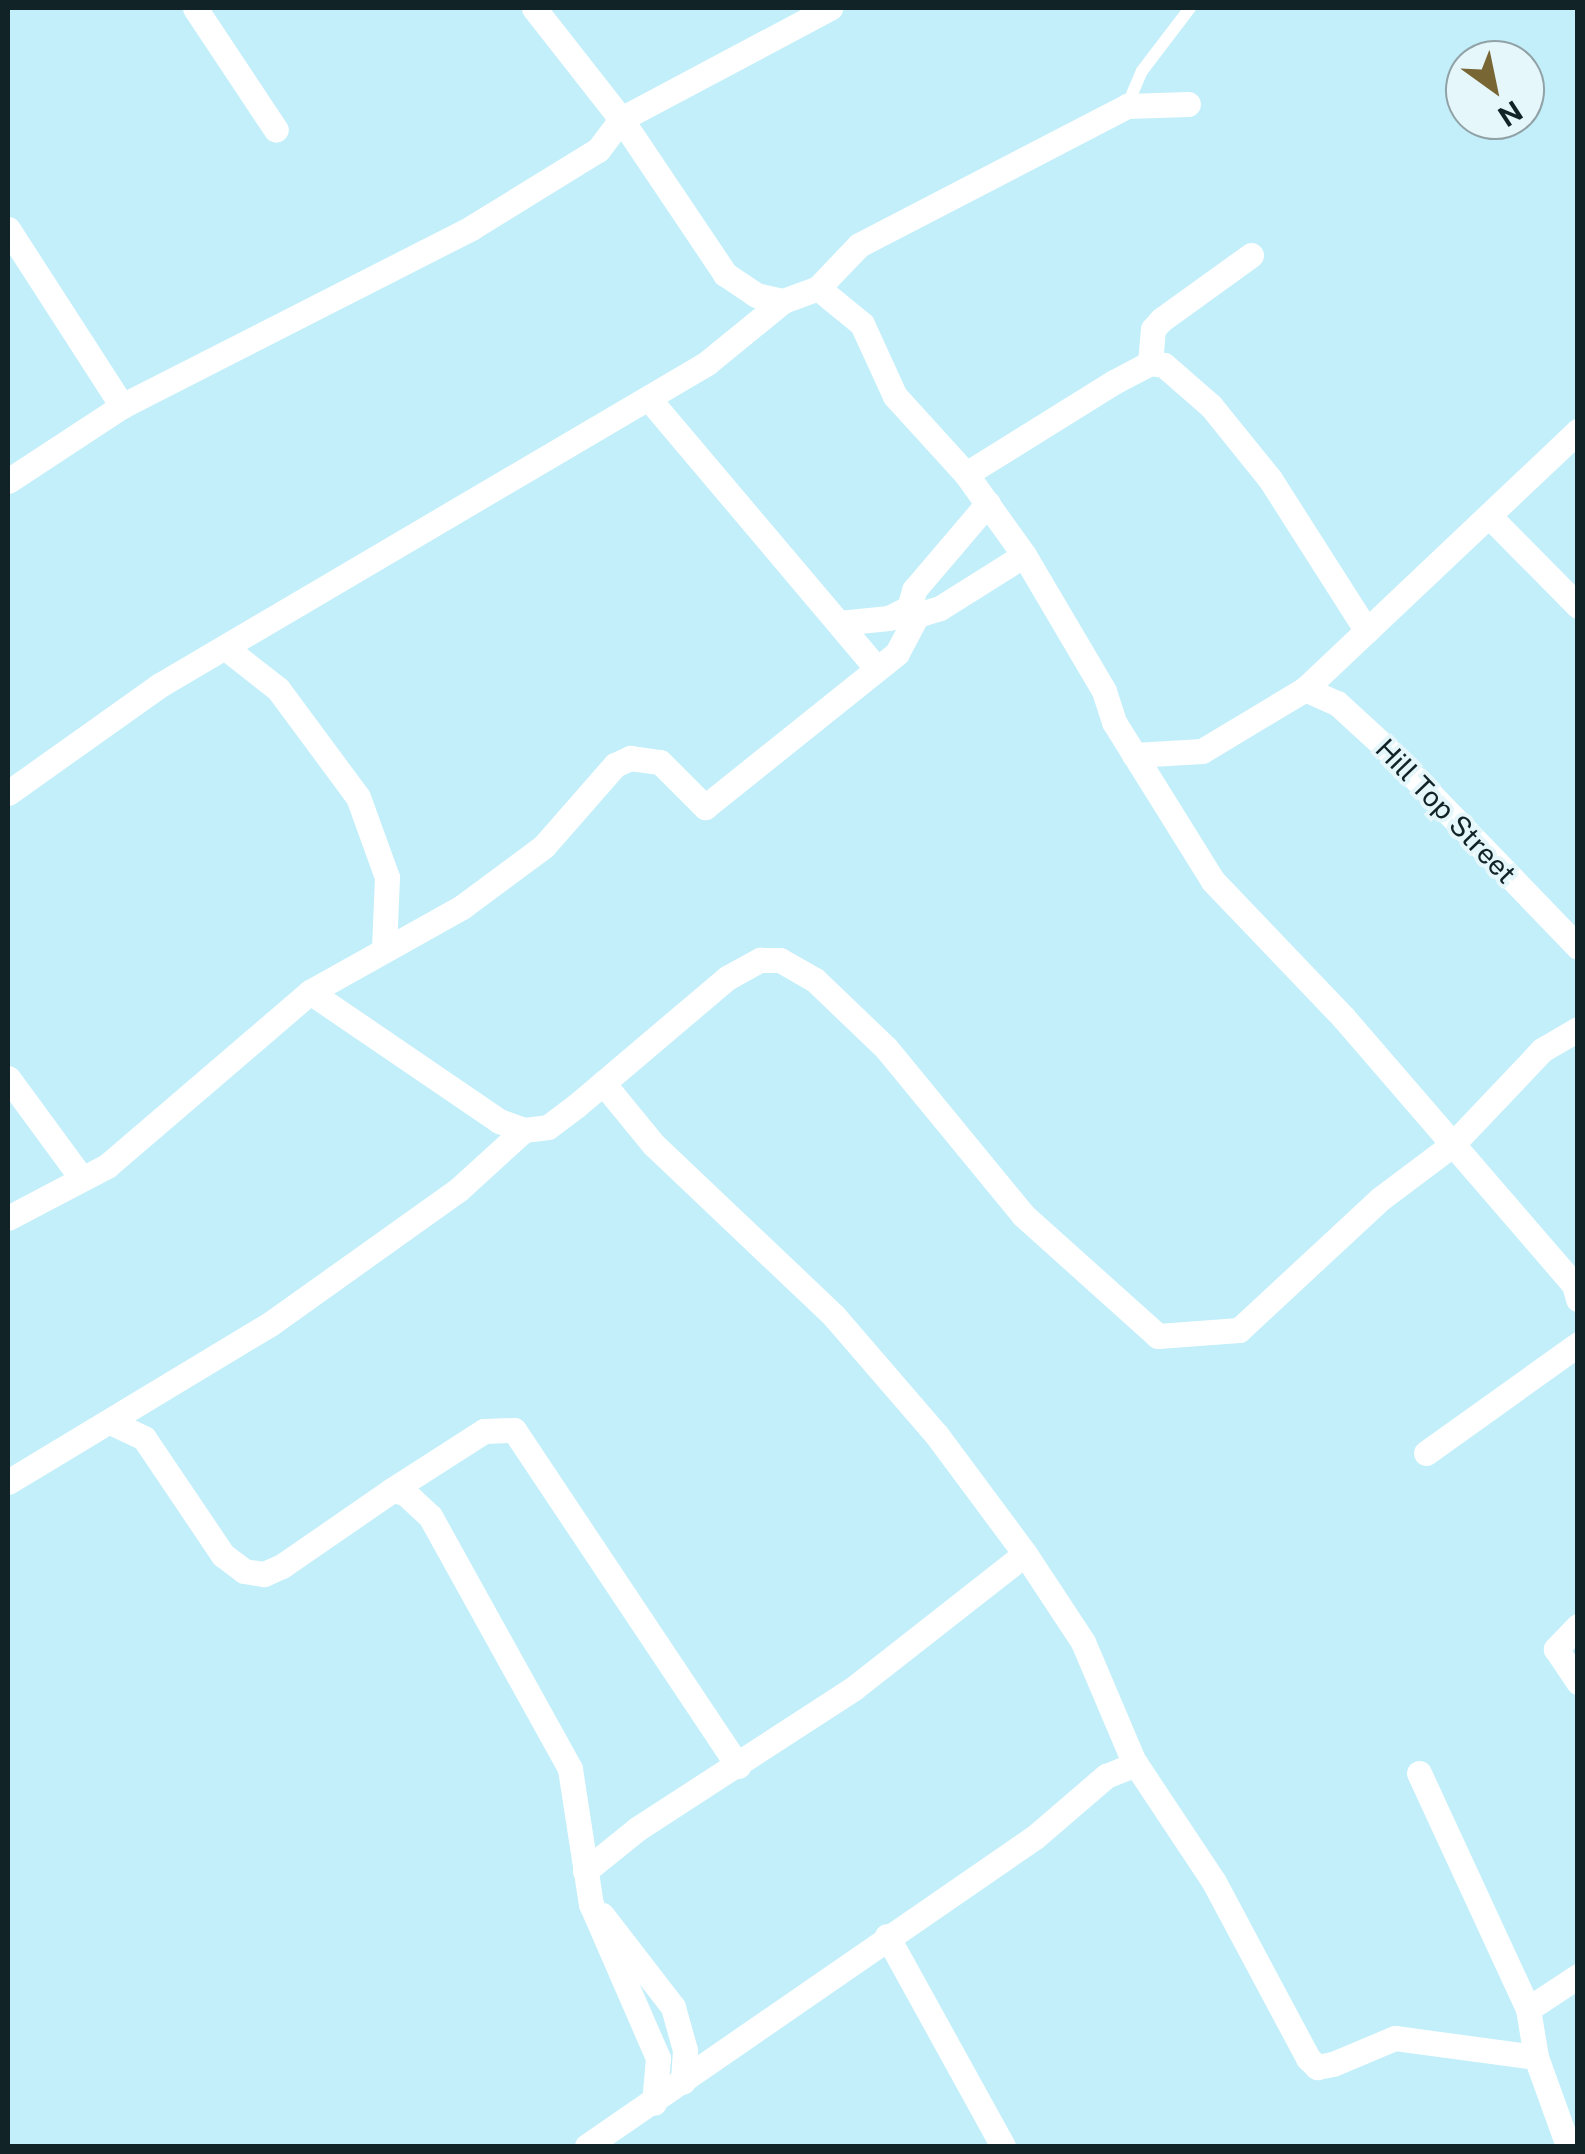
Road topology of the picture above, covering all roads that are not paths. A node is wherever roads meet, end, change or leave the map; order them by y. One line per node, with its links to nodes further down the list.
1 (195, 8): 8 (street)
2 (534, 8): 7 (street)
3 (830, 8): 7 (street)
4 (1190, 8): 6 (lane)
5 (1188, 104): 6 (street)
6 (1126, 106): 11 (street)
7 (620, 119): 12 (street); 15 (street)
8 (276, 130)
9 (8, 228): 15 (street)
10 (1251, 256): 13 (street)
11 (818, 288): 12 (street); 17 (street)
12 (783, 301): 14 (street)
13 (1150, 363): 17 (street); 25 (street)
14 (650, 398): 24 (street); 26 (street)
15 (122, 406): 18 (street)
16 (1578, 431): 20 (street)
17 (966, 474): 19 (street)
18 (8, 481)
19 (988, 503): 21 (street); 23 (street)
20 (1490, 517): 22 (street); 25 (street)
21 (1024, 554): 23 (street); 29 (street)
22 (1578, 606)
23 (913, 612): 24 (street); 27 (street)
24 (838, 623): 27 (street)
25 (1367, 631): 28 (street)
26 (227, 649): 32 (street); 34 (street)
27 (876, 669): 34 (street)
28 (1305, 689): 30 (street); 33 (street, Hill Top Street)
29 (1134, 754): 30 (street); 31 (street)
30 (1176, 757): 31 (street)
31 (1152, 783): 40 (street)
32 (8, 793)
33 (1578, 946)
34 (384, 948): 35 (street)
35 (310, 992): 39 (street); 41 (street)
36 (1578, 1030): 40 (street)
37 (8, 1078): 41 (street)
38 (604, 1083): 39 (street); 40 (street); 49 (street)
39 (524, 1130): 45 (street)
40 (1452, 1145): 43 (street)
41 (80, 1176): 42 (street)
42 (8, 1218)
43 (1576, 1290)
44 (1578, 1344): 46 (street)
45 (112, 1423): 47 (street); 48 (street)
46 (1426, 1453)
47 (8, 1482)
48 (392, 1490): 53 (street); 55 (street)
49 (1025, 1554): 52 (street); 53 (street)
50 (1578, 1626): 51 (street)
51 (1578, 1682)
52 (1136, 1764): 57 (street); 60 (street)
53 (738, 1766): 55 (street)
54 (1419, 1773): 59 (street)
55 (585, 1871): 56 (street)
56 (590, 1904): 61 (street); 62 (street)
57 (887, 1936): 61 (street); 63 (street)
58 (1578, 1976): 59 (street)
59 (1528, 2009): 60 (street)
60 (1536, 2057): 65 (street)
61 (684, 2082): 62 (street)
62 (654, 2102): 64 (street)
63 (994, 2143)
64 (587, 2146)
65 (1568, 2146)

